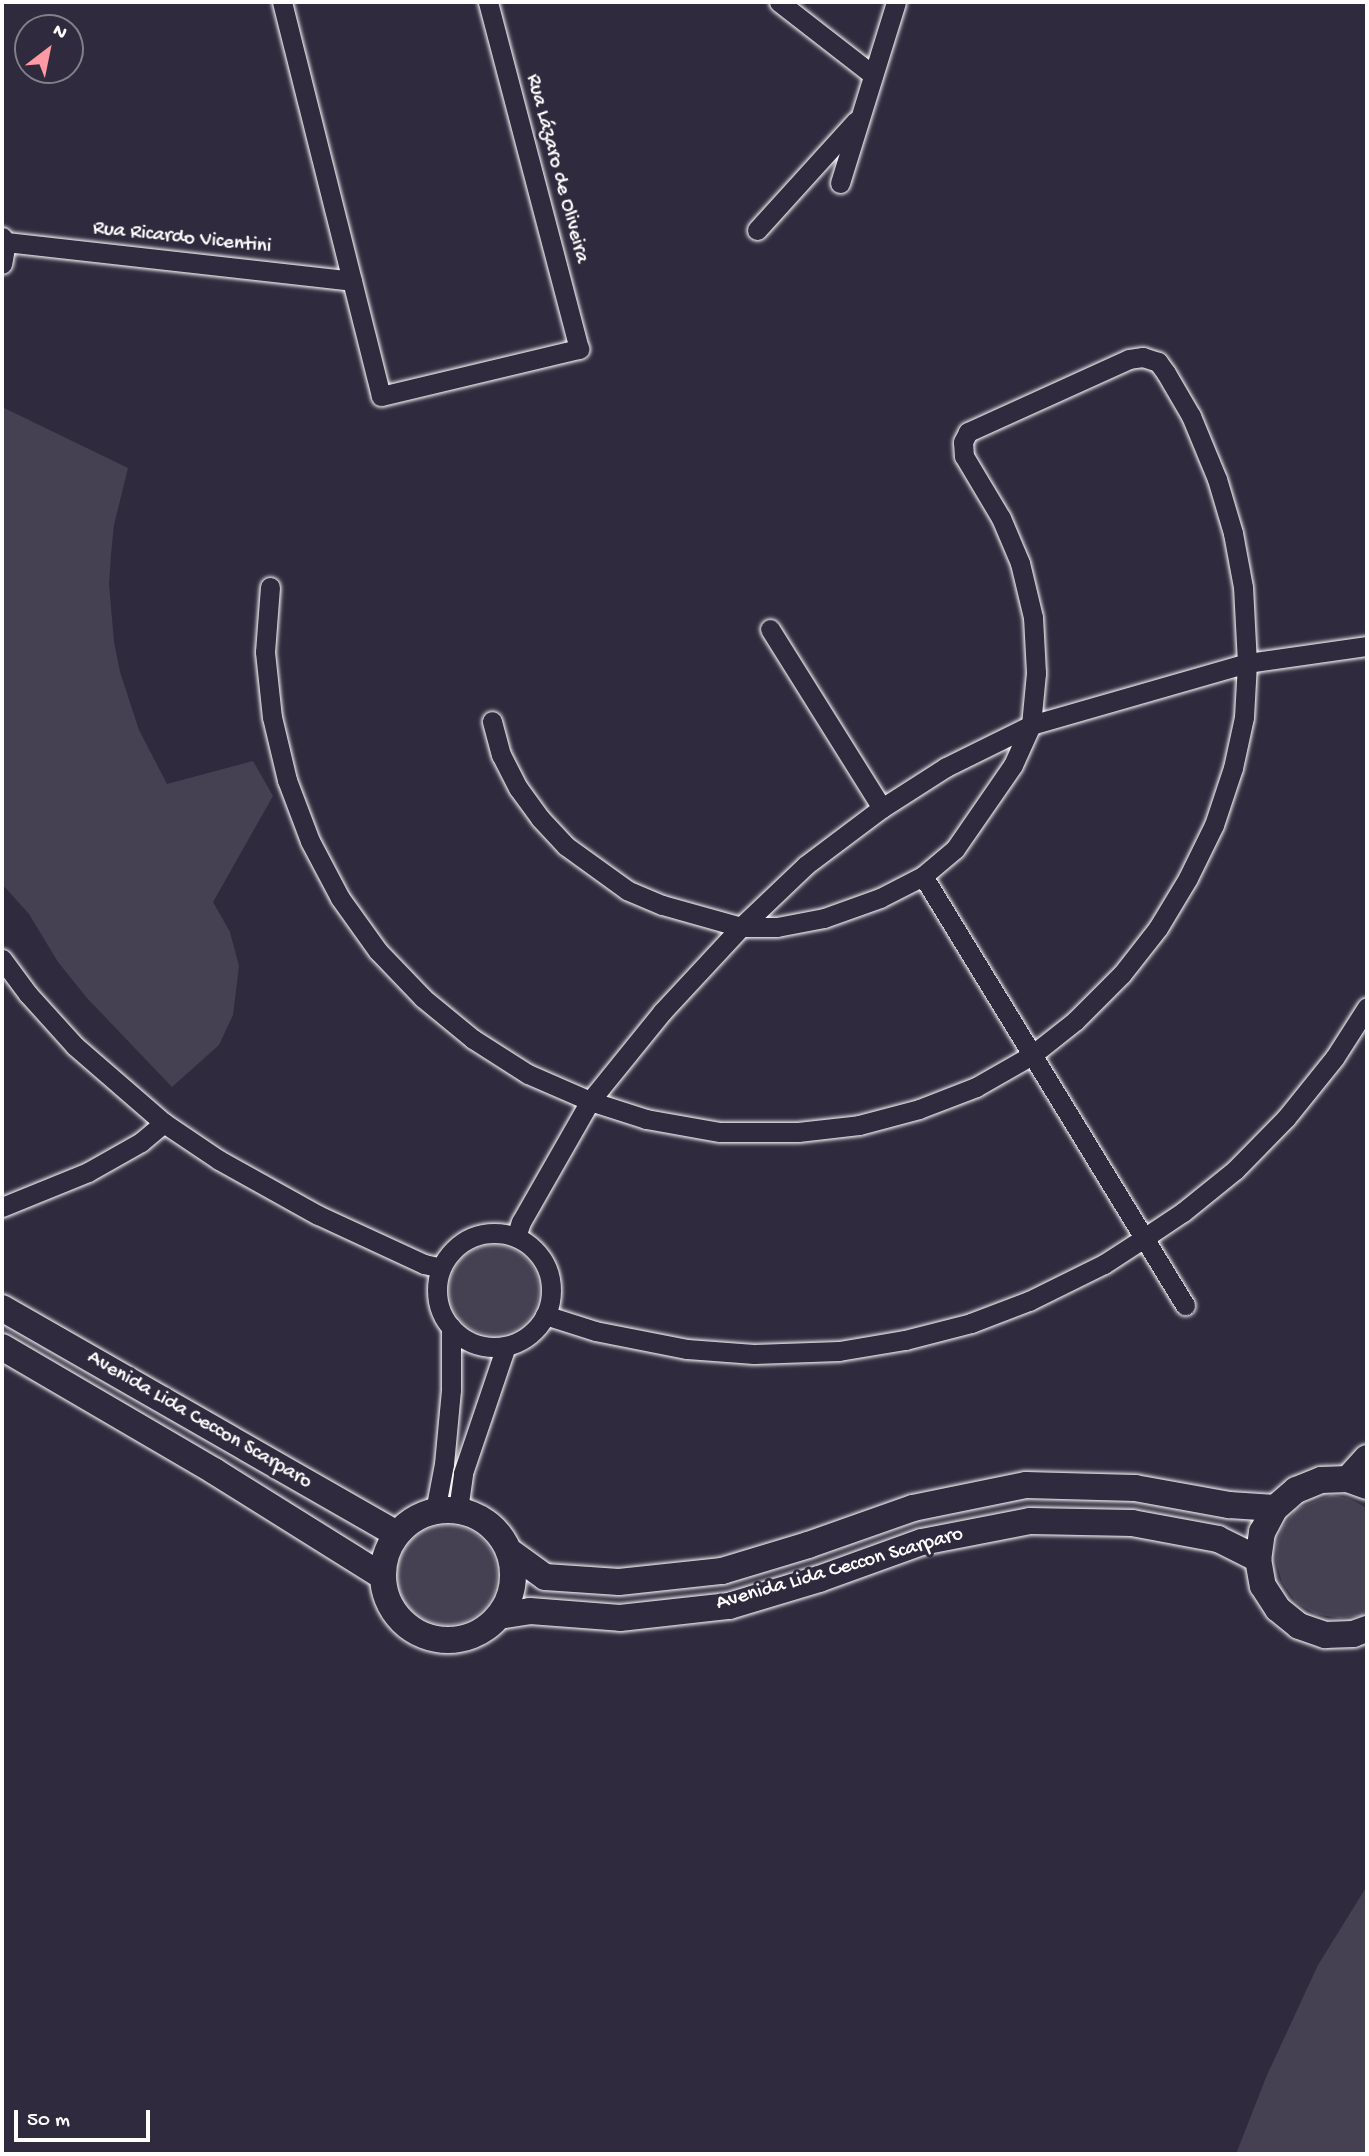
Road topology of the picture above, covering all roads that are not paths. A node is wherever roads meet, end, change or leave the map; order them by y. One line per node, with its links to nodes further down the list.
1 (282, 2): 11 (street)
2 (488, 2): 11 (street, Rua Lázaro de Oliveira)
3 (779, 2): 5 (street)
4 (895, 2): 5 (street)
5 (873, 75): 6 (street)
6 (861, 115): 7 (street); 8 (street)
7 (840, 183)
8 (757, 230)
9 (4, 240): 10 (street); 11 (street, Rua Ricardo Vicentini)
10 (2, 264)
11 (352, 281)
12 (270, 587): 24 (street)
13 (770, 629): 18 (street)
14 (1367, 646): 15 (street)
15 (1247, 663): 17 (street); 17 (street); 23 (street)
16 (492, 721): 20 (street)
17 (1031, 725): 18 (street); 19 (street)
18 (882, 807): 20 (street)
19 (923, 876): 20 (street); 23 (street)
20 (741, 927): 24 (street)
21 (2, 959): 25 (street)
22 (1367, 1007): 28 (street)
23 (1032, 1055): 24 (street); 28 (street)
24 (590, 1101): 27 (street)
25 (164, 1123): 26 (street); 29 (street)
26 (2, 1207)
27 (516, 1237): 29 (street); 32 (street)
28 (1144, 1238): 30 (street); 32 (street)
29 (441, 1268): 33 (street)
30 (1185, 1304)
31 (2, 1308): 40 (main road, Avenida Lida Ceccon Scarparo)
32 (545, 1315): 34 (street)
33 (451, 1327): 34 (street); 39 (street)
34 (506, 1346): 39 (street)
35 (2, 1347): 43 (main road, Avenida Lida Ceccon Scarparo)
36 (1367, 1458): 37 (main road)
37 (1358, 1482): 38 (main road)
38 (1275, 1508): 41 (main road, Avenida Lida Ceccon Scarparo); 42 (main road)
39 (446, 1510): 40 (main road); 41 (main road)
40 (396, 1534): 43 (main road)
41 (509, 1551): 44 (main road)
42 (1258, 1559): 44 (main road, Avenida Lida Ceccon Scarparo); 45 (main road)
43 (382, 1576): 44 (main road)
44 (499, 1616)
45 (1367, 1629)

